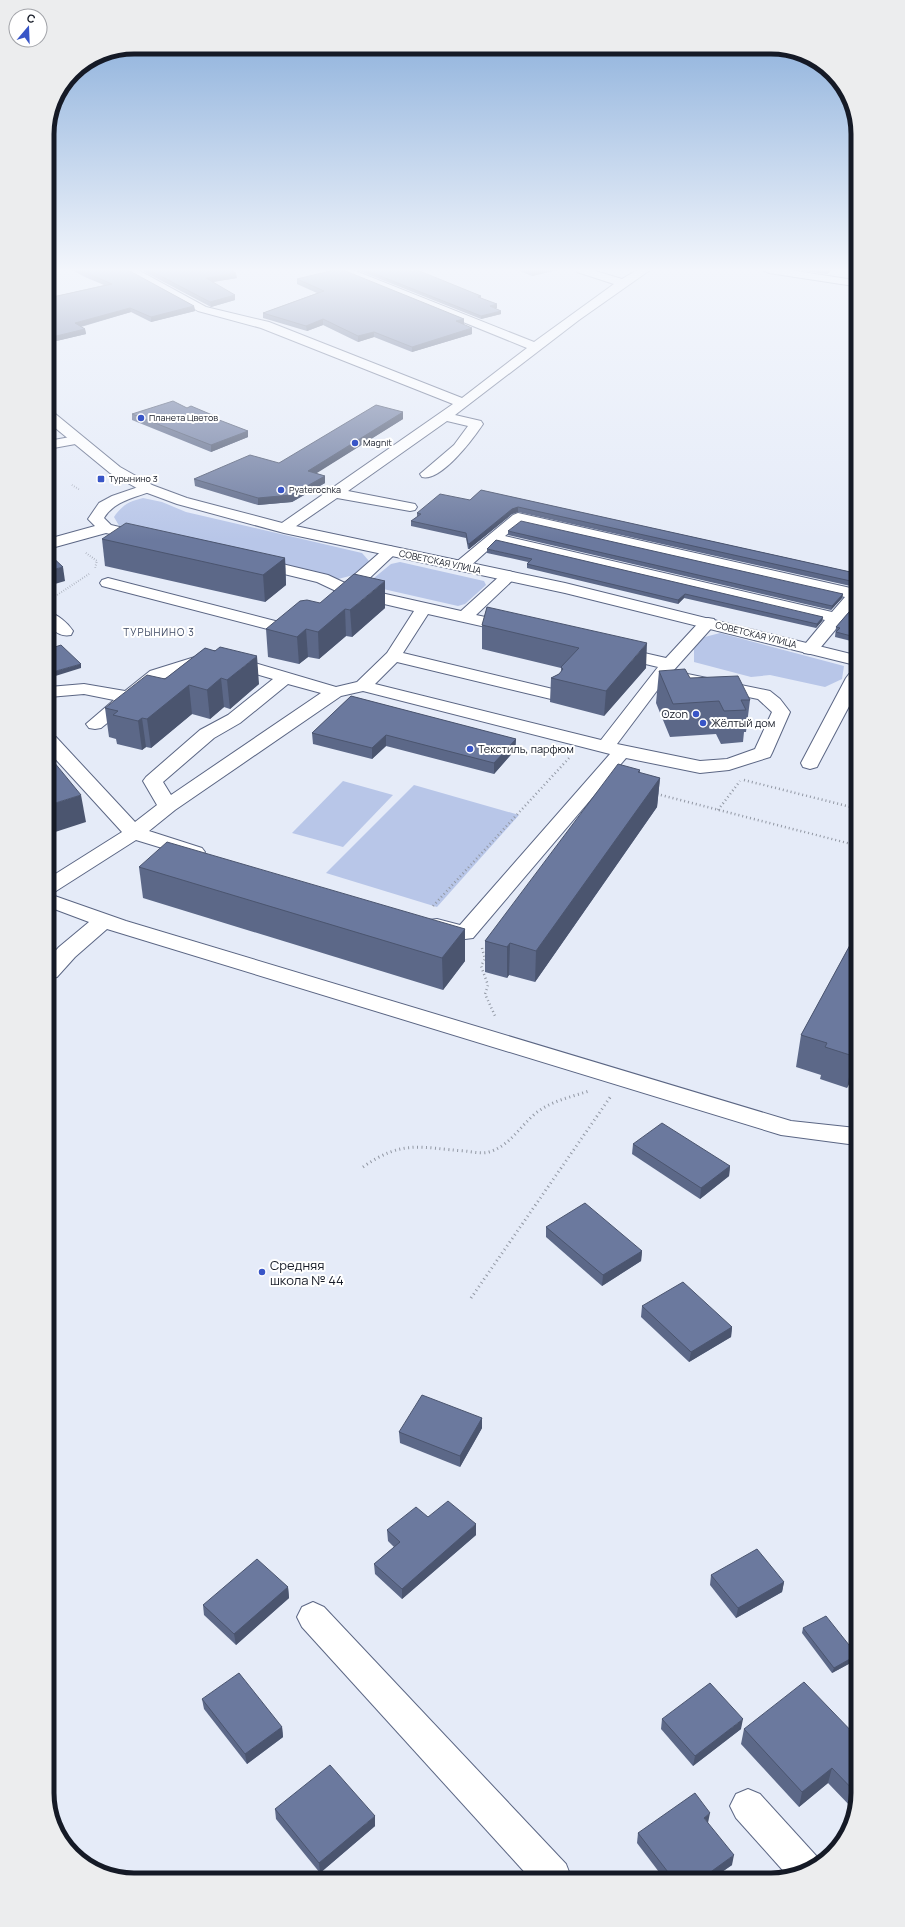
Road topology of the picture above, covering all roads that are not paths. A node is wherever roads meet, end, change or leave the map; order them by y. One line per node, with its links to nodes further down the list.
1 (354, 360): 3 (street)
2 (518, 360): 3 (street)
3 (463, 403): 4 (street)
4 (444, 416): 8 (street); 10 (street)
5 (54, 420): 6 (street, СОВЕТСКАЯ УЛИЦА)
6 (76, 440): 7 (street); 9 (street, СОВЕТСКАЯ УЛИЦА)
7 (54, 444)
8 (427, 474)
9 (147, 488): 12 (street); 13 (street, СОВЕТСКАЯ УЛИЦА)
10 (334, 493): 11 (street); 13 (street)
11 (410, 507)
12 (106, 528): 15 (street); 16 (street)
13 (284, 528): 17 (street, СОВЕТСКАЯ УЛИЦА)
14 (493, 538): 19 (street); 23 (street); 28 (street)
15 (158, 540)
16 (54, 542)
17 (390, 551): 19 (street, СОВЕТСКАЯ УЛИЦА); 22 (street)
18 (240, 559): 22 (street)
19 (461, 566): 20 (street, СОВЕТСКАЯ УЛИЦА)
20 (509, 576): 27 (street); 31 (street, СОВЕТСКАЯ УЛИЦА)
21 (108, 583): 29 (street)
22 (347, 590): 25 (street); 26 (street)
23 (851, 593)
24 (851, 599): 28 (street)
25 (331, 604)
26 (424, 608): 27 (street); 36 (street)
27 (464, 617): 33 (street)
28 (836, 618): 35 (street)
29 (315, 619)
30 (54, 622): 32 (street)
31 (708, 623): 35 (street, СОВЕТСКАЯ УЛИЦА); 38 (street)
32 (65, 631)
33 (525, 631)
34 (601, 648): 38 (street)
35 (810, 649): 37 (street, СОВЕТСКАЯ УЛИЦА)
36 (393, 656): 40 (street); 44 (street)
37 (851, 659)
38 (665, 669): 48 (street); 48 (street)
39 (286, 677): 43 (street); 45 (street); 50 (street)
40 (363, 686): 43 (street); 48 (street)
41 (851, 686): 49 (street)
42 (54, 692): 45 (street)
43 (335, 692): 50 (street)
44 (551, 694)
45 (129, 697): 46 (street)
46 (95, 724)
47 (54, 746): 51 (street)
48 (613, 749): 56 (street)
49 (810, 763)
50 (168, 806): 51 (street)
51 (134, 834): 52 (street); 53 (street)
52 (210, 856)
53 (54, 884)
54 (54, 902): 55 (street)
55 (104, 920): 57 (street); 59 (street)
56 (420, 920)
57 (58, 950): 58 (street)
58 (54, 960)
59 (851, 1136)
60 (313, 1617): 63 (street)
61 (748, 1806): 62 (street)
62 (803, 1867)
63 (549, 1873)

